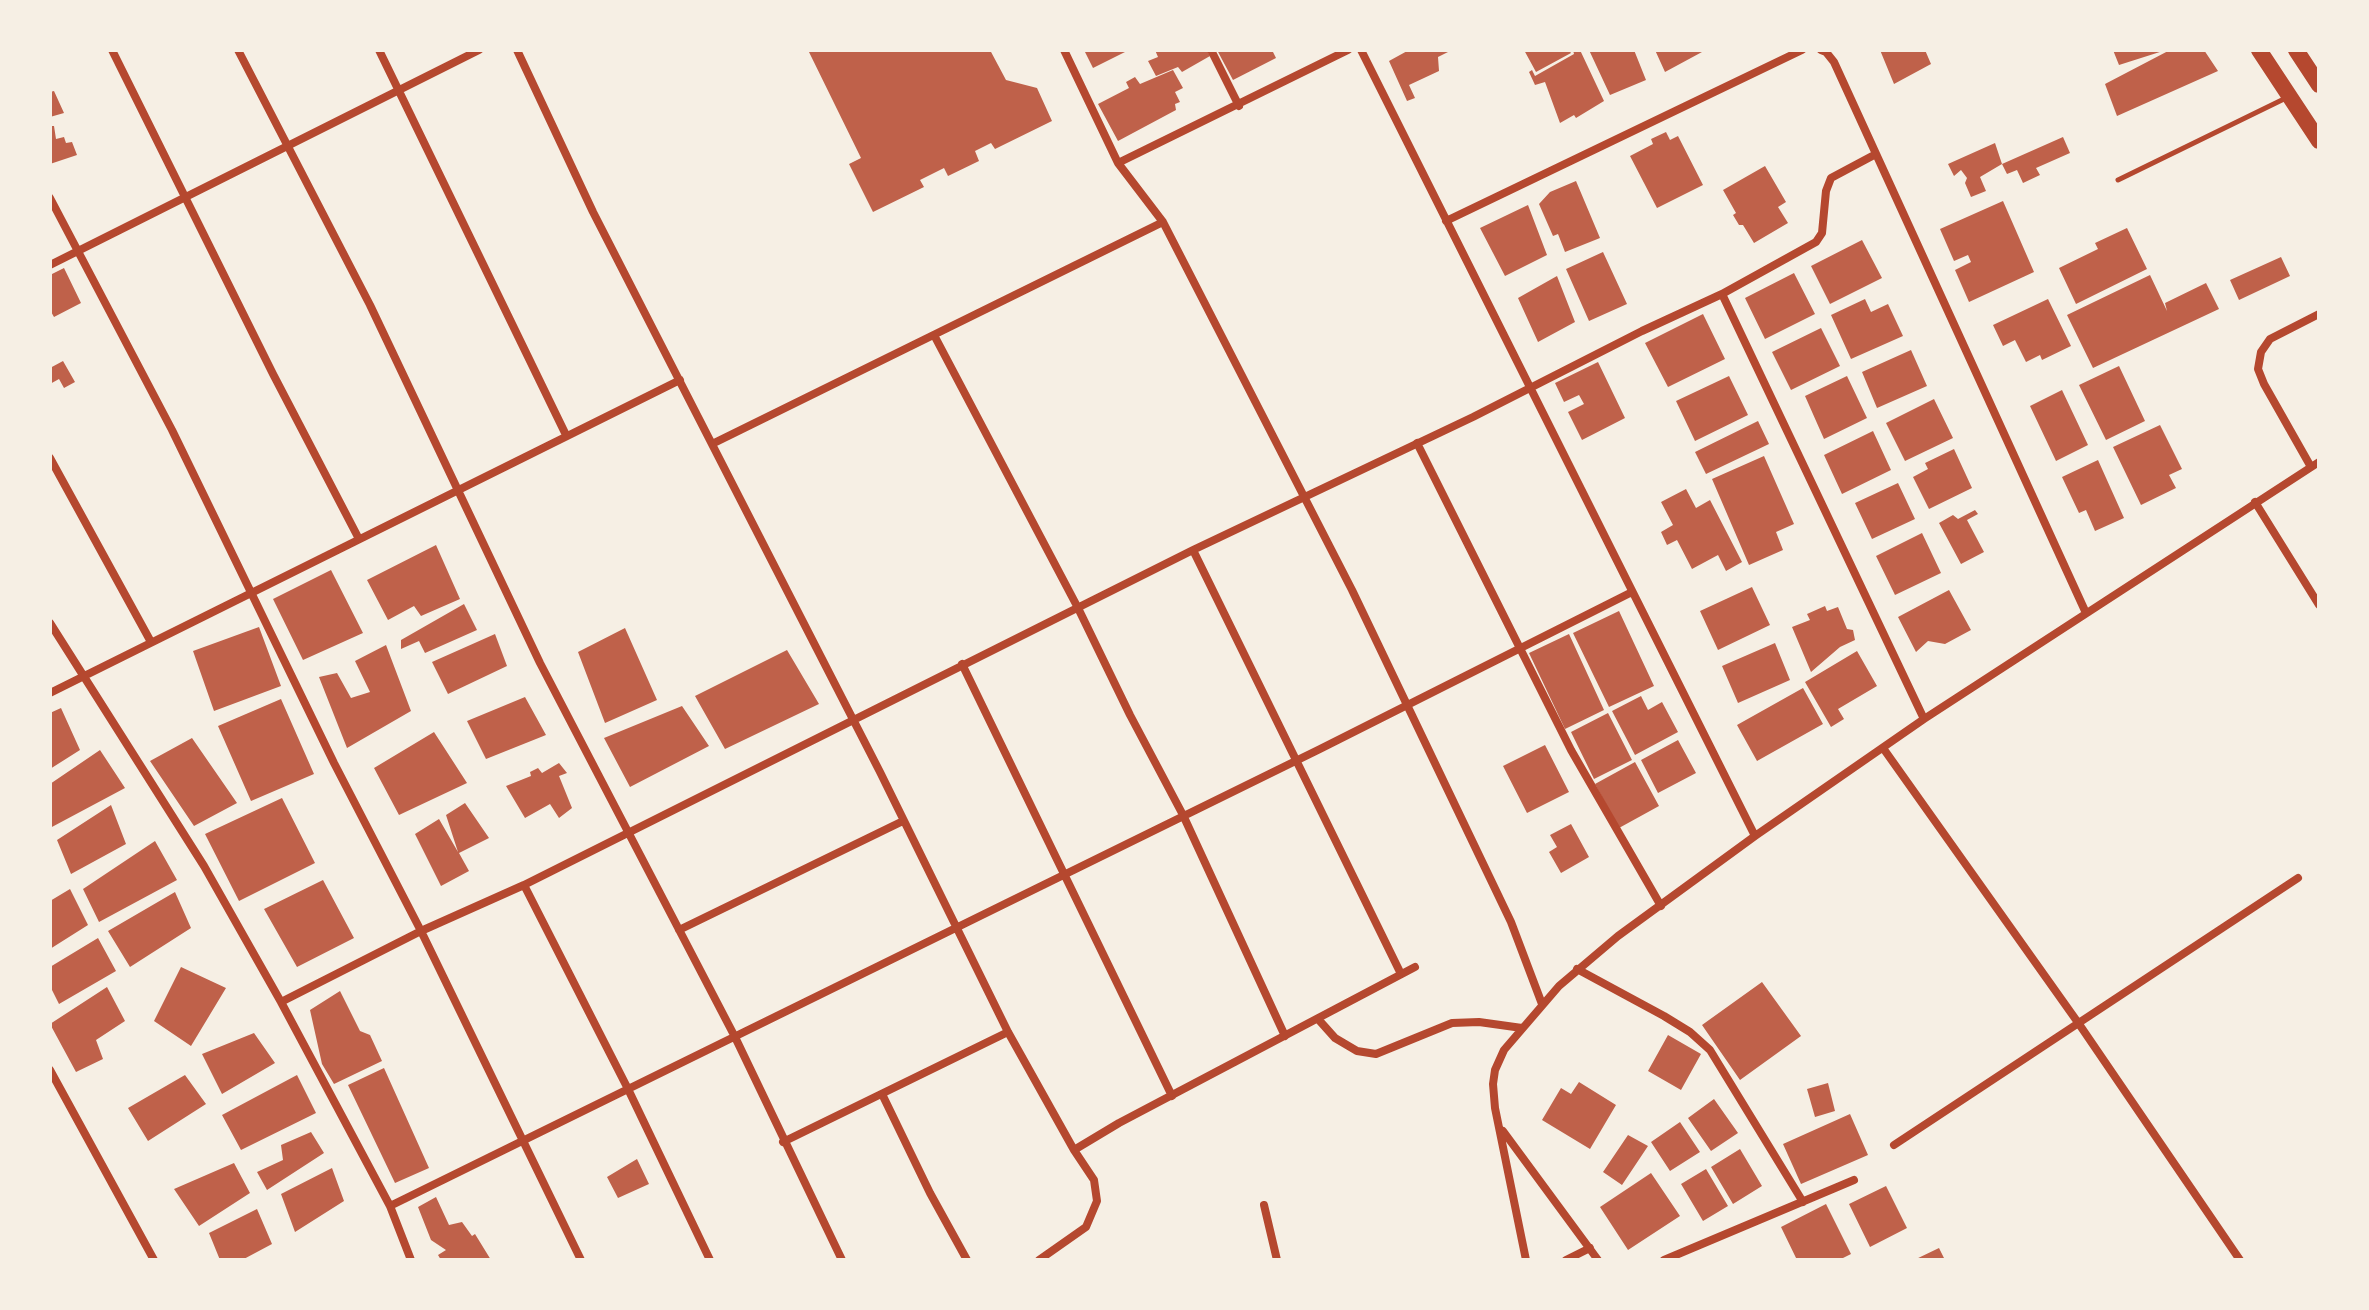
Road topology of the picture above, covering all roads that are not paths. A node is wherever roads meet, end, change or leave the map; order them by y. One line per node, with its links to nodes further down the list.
1 (112, 50): 23 (street)
2 (238, 50): 19 (street)
3 (379, 50): 15 (street)
4 (479, 50): 15 (street)
5 (517, 50): 32 (street)
6 (1064, 50): 21 (street)
7 (1211, 50): 17 (street)
8 (1348, 50): 17 (street)
9 (1361, 50): 25 (street)
10 (1802, 50): 25 (street)
11 (1821, 50): 20 (street)
12 (2259, 50): 16 (main road)
13 (2296, 50): 14 (main road)
14 (2319, 85)
15 (399, 90): 19 (street); 34 (street)
16 (2290, 96): 18 (main road); 22 (lane)
17 (1239, 106): 21 (street)
18 (2319, 141)
19 (286, 147): 23 (street); 39 (street)
20 (1876, 154): 29 (street); 48 (street)
21 (1118, 163): 26 (street)
22 (2118, 180)
23 (184, 197): 27 (street); 42 (street)
24 (50, 198): 27 (street)
25 (1446, 221): 33 (street)
26 (1163, 222): 31 (street); 40 (street)
27 (76, 252): 28 (street); 44 (street)
28 (50, 265)
29 (1722, 294): 33 (street); 56 (street)
30 (2319, 314): 38 (street)
31 (934, 335): 36 (street); 47 (street)
32 (680, 380): 34 (street); 36 (street)
33 (1530, 388): 35 (street); 45 (street)
34 (566, 435): 39 (street)
35 (1417, 443): 40 (street); 51 (street)
36 (712, 444): 57 (street)
37 (50, 458): 50 (street)
38 (2315, 464): 41 (street)
39 (457, 491): 42 (street); 62 (street)
40 (1305, 496): 43 (street); 55 (street)
41 (2255, 502): 46 (street); 48 (street)
42 (359, 539): 44 (street)
43 (1193, 550): 47 (street); 59 (street)
44 (252, 591): 50 (street); 70 (street)
45 (1632, 592): 51 (street); 63 (street)
46 (2319, 605)
47 (1078, 608): 52 (street); 60 (street)
48 (2086, 613): 56 (street)
49 (50, 623): 53 (street)
50 (151, 642): 53 (street)
51 (1518, 649): 55 (street); 67 (street)
52 (962, 664): 57 (street); 64 (street)
53 (85, 675): 54 (street); 74 (street)
54 (50, 693)
55 (1407, 704): 59 (street); 75 (street)
56 (1924, 719): 58 (street)
57 (854, 720): 61 (street); 62 (street)
58 (1883, 748): 63 (street); 77 (street)
59 (1296, 761): 60 (street); 73 (street)
60 (1183, 815): 64 (street); 80 (street)
61 (903, 821): 68 (street); 69 (street)
62 (626, 832): 66 (street); 69 (street)
63 (1755, 836): 67 (street)
64 (1064, 874): 68 (street); 85 (street)
65 (2298, 878): 77 (street)
66 (524, 885): 70 (street); 83 (street)
67 (1661, 906): 72 (street)
68 (956, 928): 79 (street); 81 (street)
69 (679, 930): 81 (street)
70 (421, 931): 74 (street); 87 (street)
71 (1415, 967): 73 (street)
72 (1577, 969): 75 (street); 92 (street)
73 (1401, 974): 76 (street)
74 (281, 1002): 94 (street)
75 (1542, 1004): 78 (street)
76 (1318, 1019): 78 (street); 80 (street)
77 (2079, 1024): 89 (street); 108 (street)
78 (1522, 1028): 86 (street)
79 (1008, 1032): 84 (street); 90 (street)
80 (1285, 1036): 85 (street)
81 (735, 1037): 83 (street); 88 (street)
82 (50, 1070): 96 (street)
83 (628, 1089): 87 (street); 99 (street)
84 (882, 1094): 88 (street); 101 (street)
85 (1172, 1096): 90 (street)
86 (1500, 1127): 95 (street); 104 (street)
87 (522, 1141): 94 (street); 98 (street)
88 (783, 1142): 100 (street)
89 (1894, 1145)
90 (1074, 1150): 102 (street)
91 (1854, 1180): 92 (street)
92 (1803, 1202): 107 (street)
93 (1264, 1205): 103 (street)
94 (390, 1206): 97 (street)
95 (1590, 1248): 105 (street); 106 (street)
96 (154, 1260)
97 (411, 1260)
98 (581, 1260)
99 (710, 1260)
100 (842, 1260)
101 (967, 1260)
102 (1039, 1260)
103 (1277, 1260)
104 (1526, 1260)
105 (1566, 1260)
106 (1598, 1260)
107 (1664, 1260)
108 (2240, 1260)

